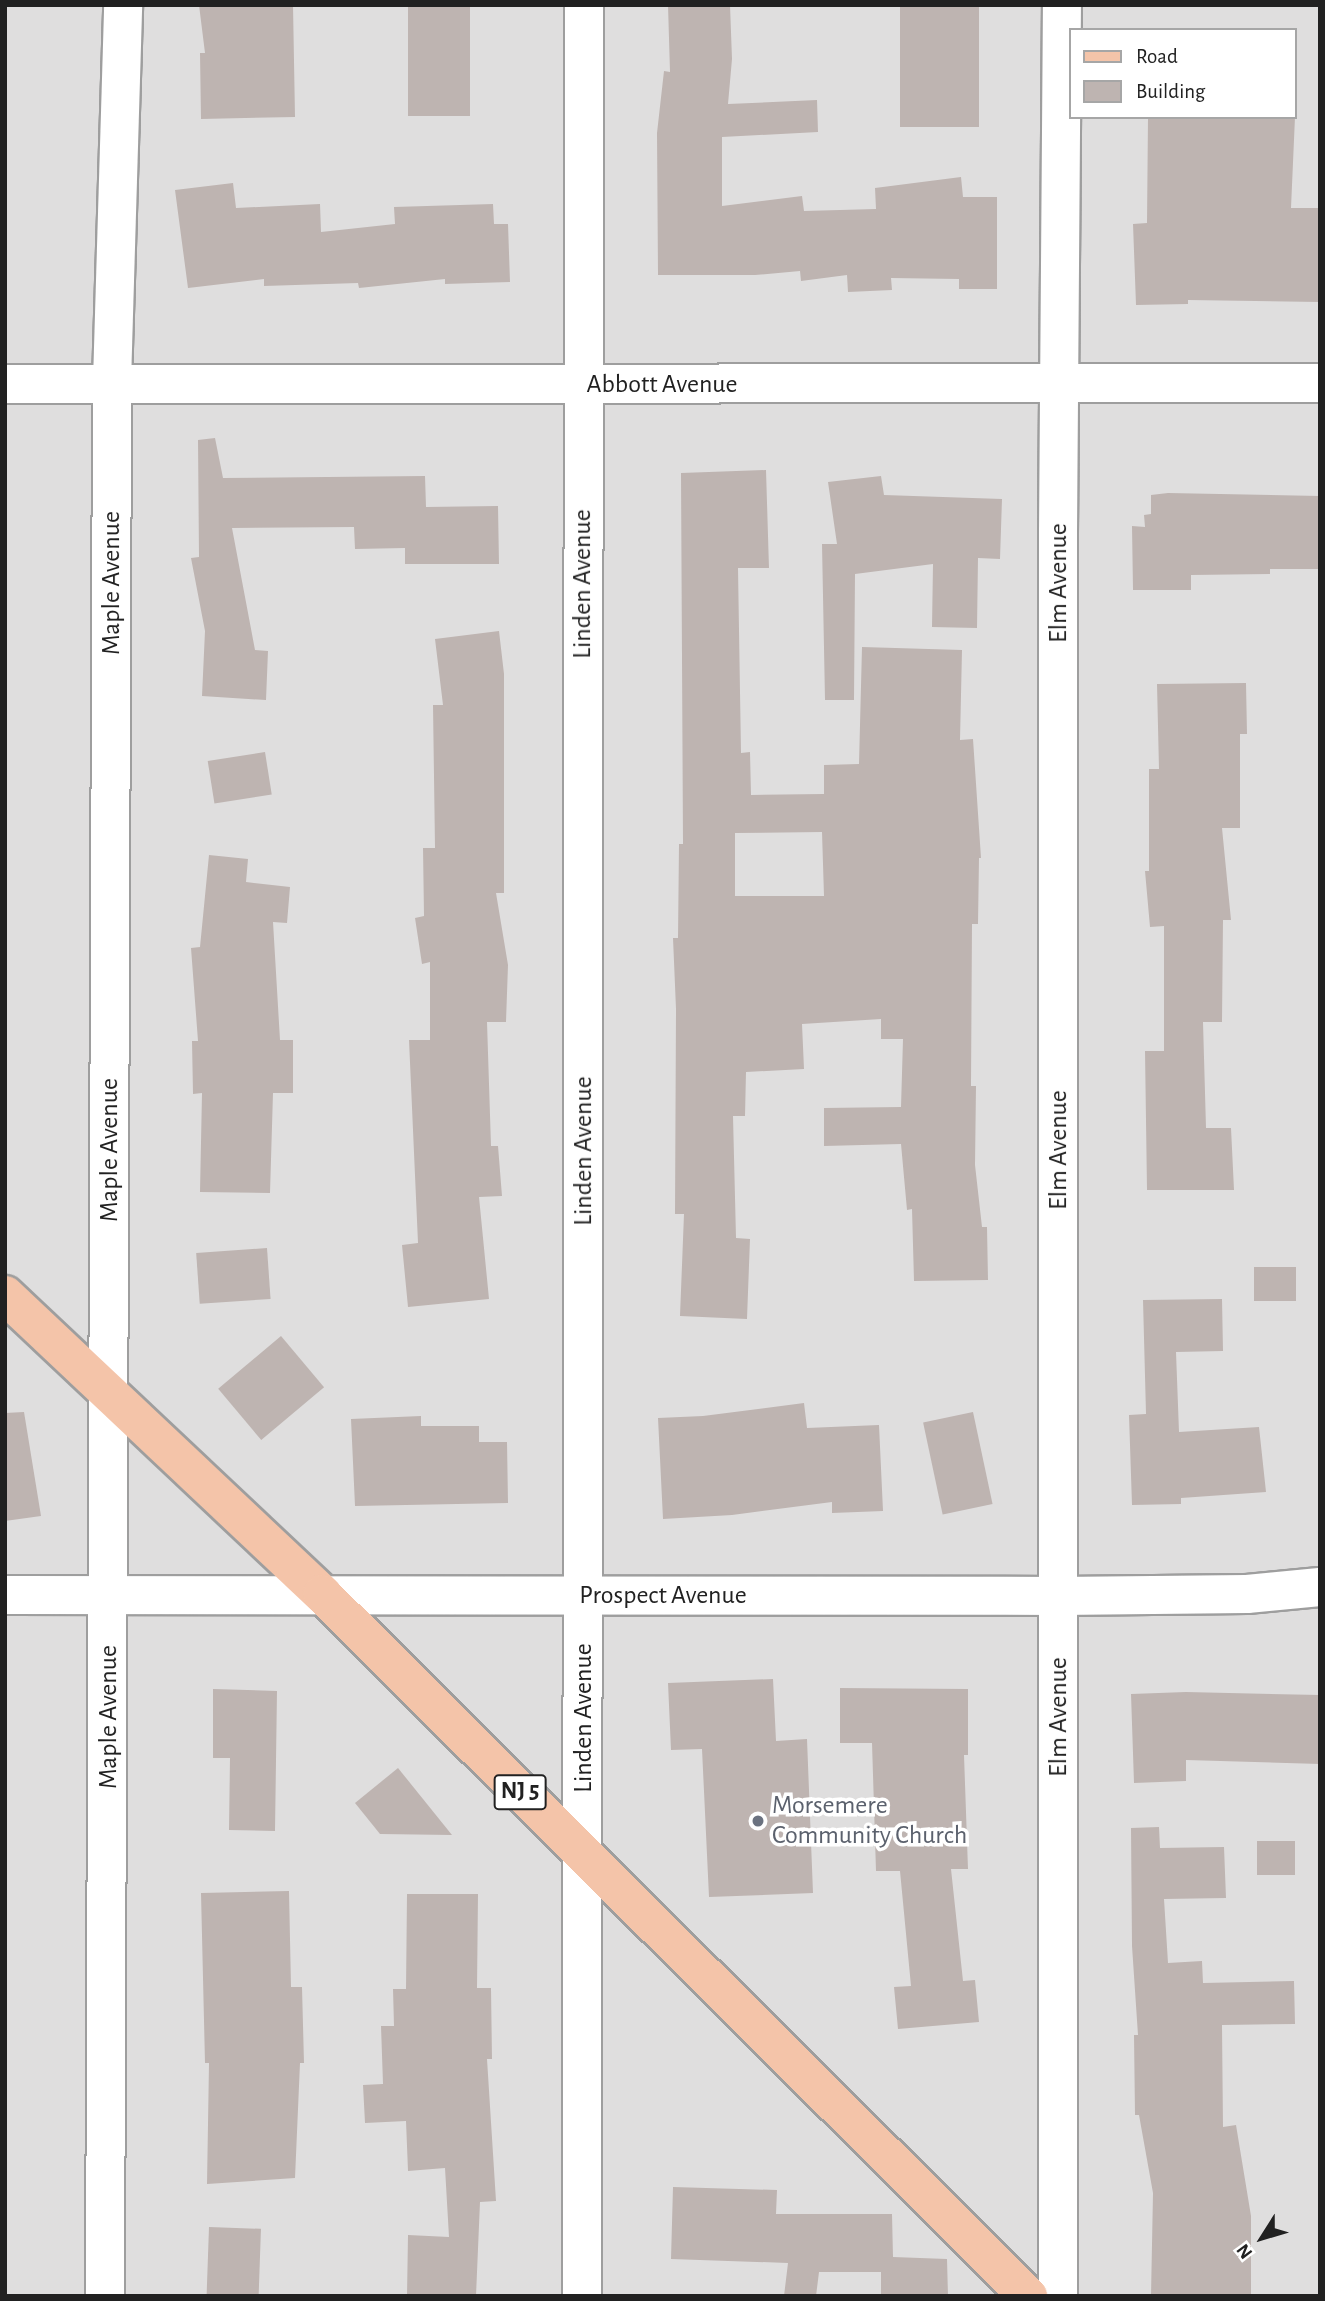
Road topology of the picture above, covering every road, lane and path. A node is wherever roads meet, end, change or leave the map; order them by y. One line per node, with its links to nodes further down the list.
1 (123, 5): 4 (street, Maple Avenue)
2 (584, 5): 8 (street, Linden Avenue)
3 (1062, 5): 5 (street, Elm Avenue)
4 (112, 382): 7 (street, Abbott Avenue); 8 (street, Abbott Avenue); 10 (street, Maple Avenue)
5 (1060, 383): 6 (street, Abbott Avenue); 8 (street, Abbott Avenue); 16 (street, Elm Avenue)
6 (1320, 383)
7 (5, 384)
8 (583, 385): 15 (street, Linden Avenue)
9 (5, 1294): 10 (main road, NJ 5)
10 (110, 1394): 12 (main road, NJ 5); 14 (street, Maple Avenue)
11 (1320, 1587): 16 (street, Prospect Avenue)
12 (322, 1594): 14 (street, Prospect Avenue); 15 (street, Prospect Avenue); 17 (main road, NJ 5)
13 (5, 1595): 14 (street, Prospect Avenue)
14 (109, 1595): 18 (street, Maple Avenue)
15 (584, 1596): 16 (street, Prospect Avenue); 17 (street, Linden Avenue)
16 (1059, 1596): 21 (street, Elm Avenue)
17 (583, 1855): 19 (street, Linden Avenue); 20 (main road, NJ 5)
18 (105, 2296)
19 (582, 2296)
20 (1028, 2296)
21 (1058, 2296)

